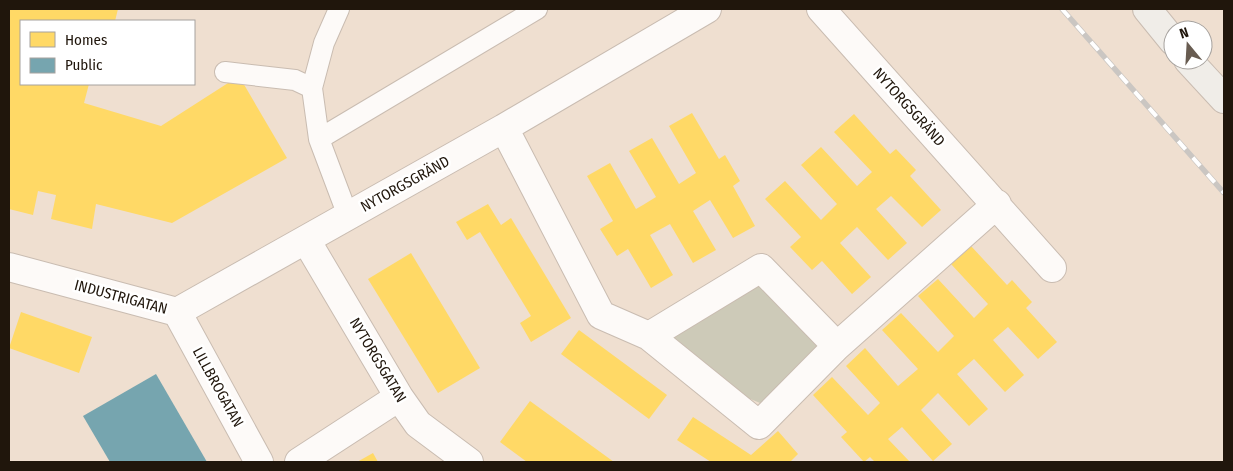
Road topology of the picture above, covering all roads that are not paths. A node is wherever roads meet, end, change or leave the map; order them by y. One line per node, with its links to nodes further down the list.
1 (537, 9): 12 (lane)
2 (707, 9): 11 (street, NYTORGSGRÄND)
3 (821, 9): 13 (street, NYTORGSGRÄND)
4 (1147, 9): 6 (main road)
5 (342, 12): 9 (lane)
6 (1163, 29)
7 (1197, 70): 10 (main road)
8 (225, 72): 9 (lane)
9 (312, 88): 12 (lane)
10 (1224, 99)
11 (504, 128): 14 (street, NYTORGSGRÄND); 19 (street)
12 (318, 139): 14 (lane)
13 (997, 204): 17 (street, NYTORGSGRÄND); 20 (street)
14 (348, 216): 15 (street, NYTORGSGRÄND)
15 (306, 240): 18 (street, INDUSTRIGATAN); 21 (street, NYTORGSGATAN)
16 (9, 267): 18 (street, INDUSTRIGATAN)
17 (1052, 268)
18 (177, 312): 22 (street, LILLBROGATAN)
19 (649, 336): 20 (street); 20 (street)
20 (837, 346)
21 (399, 397): 23 (street); 24 (street, NYTORGSGATAN)
22 (259, 462)
23 (299, 462)
24 (469, 462)

